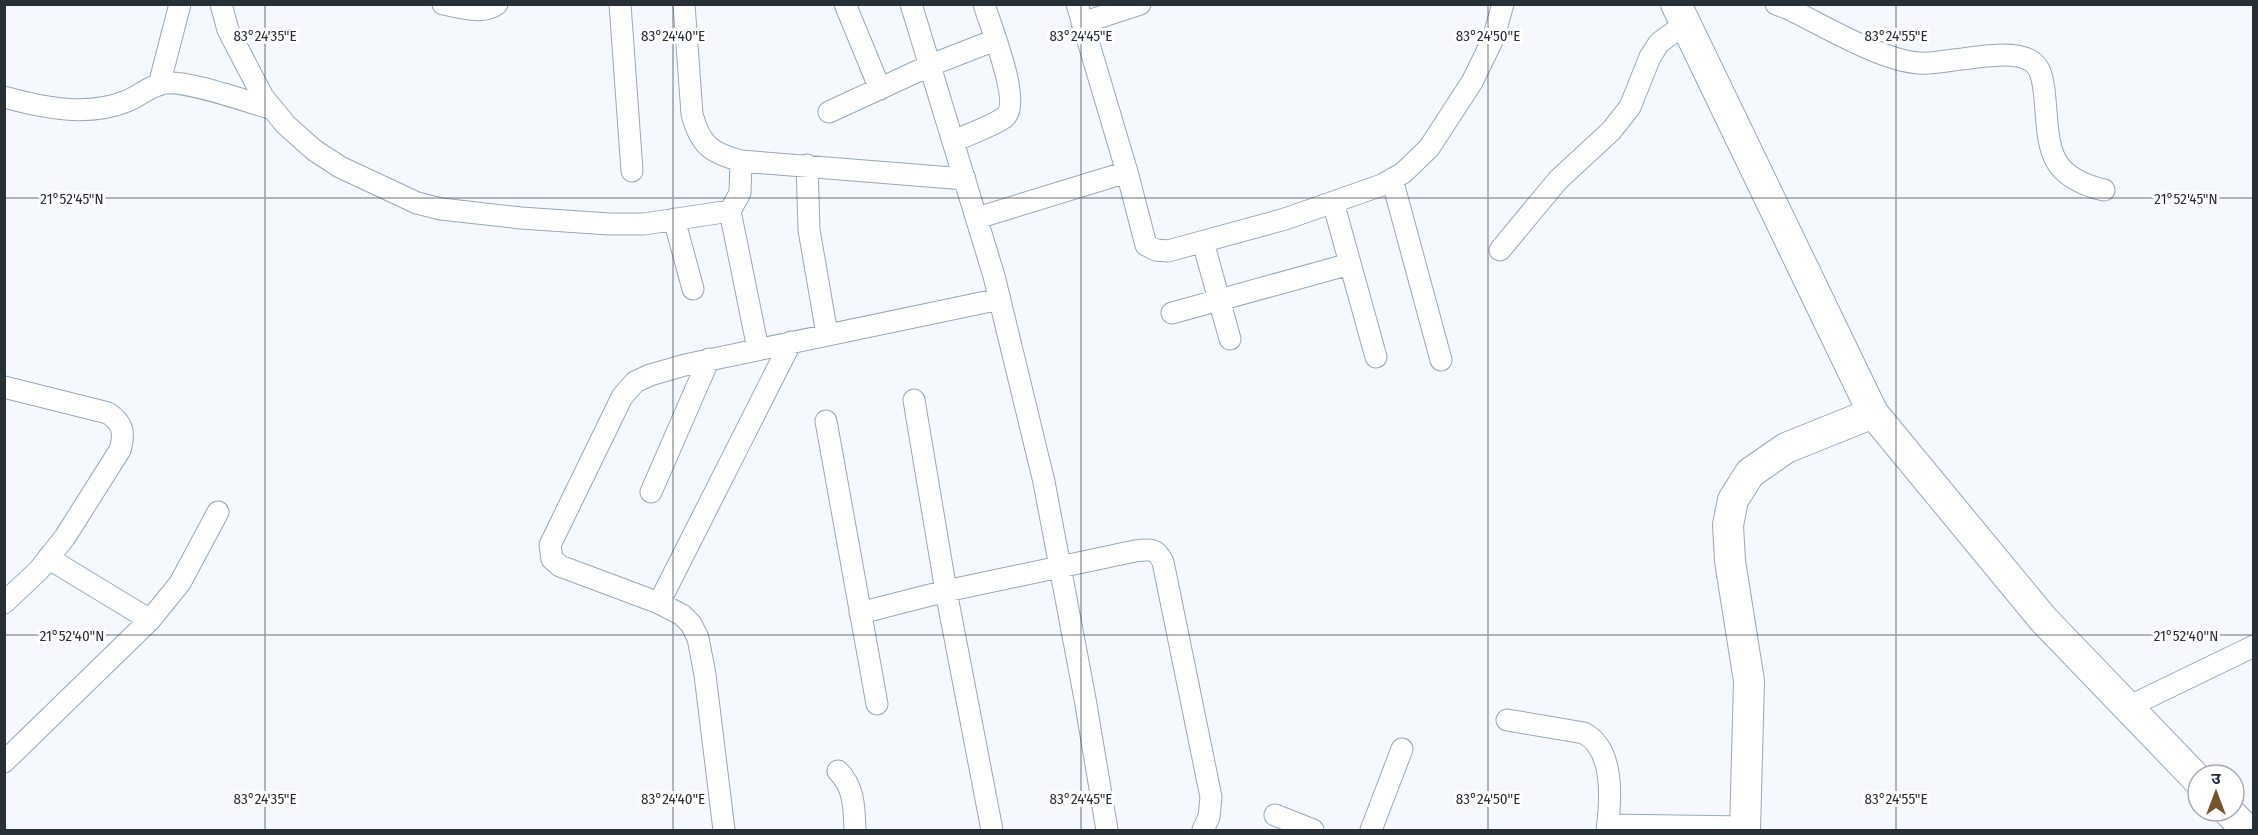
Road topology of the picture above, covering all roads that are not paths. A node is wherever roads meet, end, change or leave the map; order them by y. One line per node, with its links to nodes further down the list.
1 (180, 4): 17 (street)
2 (221, 4): 20 (street)
3 (443, 4): 4 (street)
4 (497, 4)
5 (620, 4): 25 (street)
6 (684, 4): 23 (street)
7 (845, 4): 18 (street)
8 (911, 4): 16 (street)
9 (984, 4): 15 (street)
10 (1140, 4): 13 (street)
11 (1503, 4): 28 (street)
12 (1776, 4): 29 (street)
13 (1079, 14): 26 (street)
14 (1681, 14): 35 (street); 50 (street)
15 (995, 40): 16 (street); 22 (street)
16 (931, 65): 18 (street); 22 (street)
17 (159, 85): 19 (street); 20 (street)
18 (880, 89): 21 (street)
19 (4, 97)
20 (273, 109): 33 (street)
21 (829, 112)
22 (954, 141): 27 (street)
23 (741, 161): 24 (street); 31 (street)
24 (807, 165): 27 (street); 41 (street)
25 (632, 171)
26 (1127, 172): 32 (street); 34 (street)
27 (965, 179): 32 (street)
28 (1392, 179): 30 (street); 47 (street)
29 (2104, 190)
30 (1333, 202): 34 (street); 36 (street)
31 (730, 211): 33 (street); 44 (street)
32 (977, 218): 38 (street)
33 (674, 219): 37 (street)
34 (1203, 242): 39 (street)
35 (1500, 250)
36 (1350, 264): 39 (street); 45 (street)
37 (693, 289)
38 (1000, 299): 41 (street); 55 (street)
39 (1220, 302): 40 (street); 42 (street)
40 (1172, 314)
41 (827, 334): 43 (street)
42 (1230, 339)
43 (791, 342): 44 (street); 58 (street)
44 (758, 349): 46 (street)
45 (1376, 357)
46 (709, 359): 52 (street); 58 (street)
47 (1441, 360)
48 (4, 387): 54 (street)
49 (914, 400): 56 (street)
50 (1873, 413): 63 (street); 72 (street)
51 (826, 421): 59 (street)
52 (651, 492)
53 (218, 512): 60 (street)
54 (48, 558): 57 (street); 60 (street)
55 (1059, 567): 56 (street); 75 (street); 76 (street)
56 (946, 591): 59 (street); 74 (street)
57 (4, 603)
58 (659, 603): 70 (street)
59 (860, 613): 62 (street)
60 (150, 620): 66 (street)
61 (2253, 646): 63 (street)
62 (877, 704)
63 (2128, 707): 67 (street)
64 (1508, 720): 71 (street)
65 (1402, 749): 78 (street)
66 (4, 762)
67 (2186, 767)
68 (838, 771): 73 (street)
69 (1275, 814): 77 (street)
70 (728, 826)
71 (1608, 828): 72 (street)
72 (1746, 829)
73 (855, 831)
74 (992, 831)
75 (1107, 831)
76 (1203, 831)
77 (1313, 831)
78 (1371, 831)

